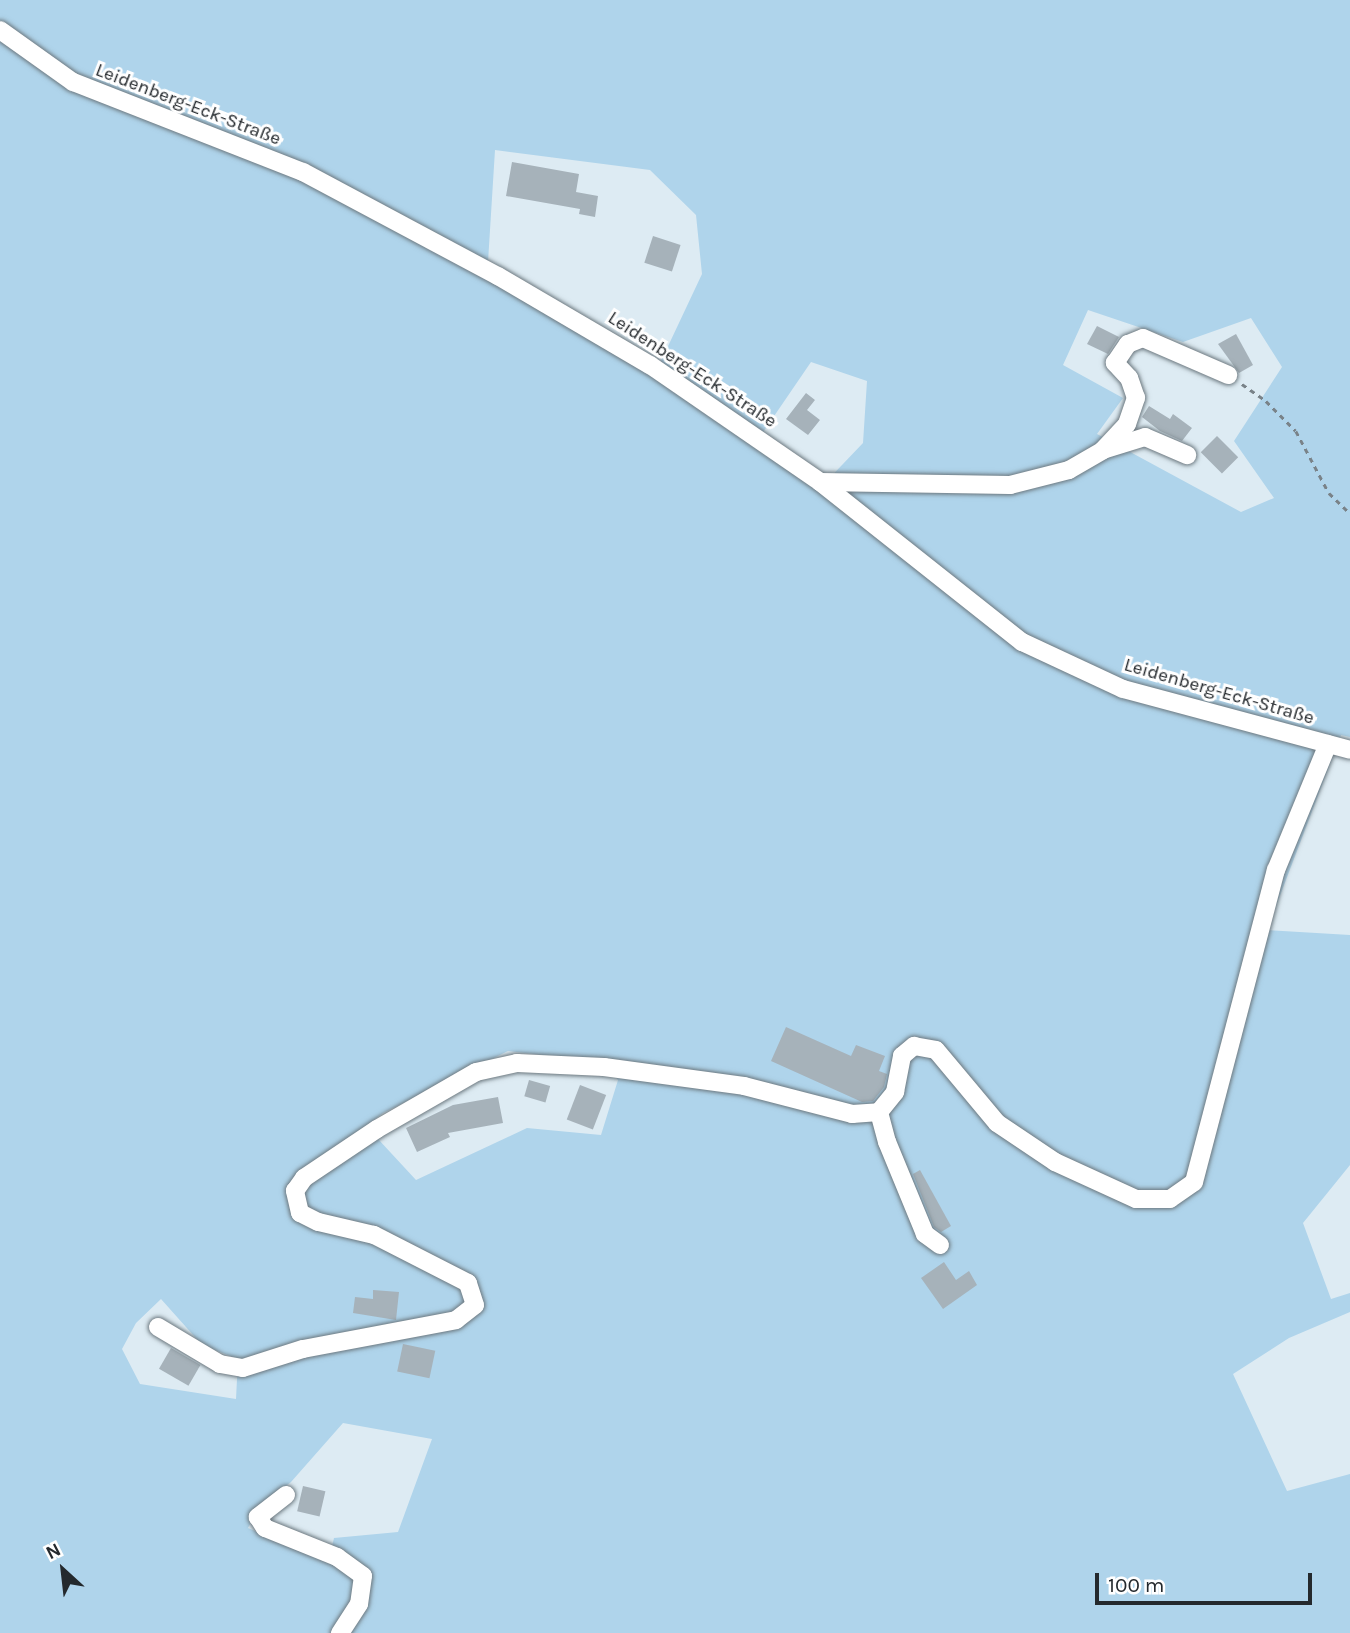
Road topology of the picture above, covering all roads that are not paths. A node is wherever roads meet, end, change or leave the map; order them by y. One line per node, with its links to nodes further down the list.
1 (0, 30): 5 (street, Leidenberg-Eck-Straße)
2 (1228, 375): 3 (street)
3 (1103, 450): 4 (street); 5 (street)
4 (1187, 455)
5 (820, 482): 6 (street, Leidenberg-Eck-Straße)
6 (1328, 744): 7 (street, Leidenberg-Eck-Straße); 8 (street)
7 (1350, 750)
8 (879, 1112): 9 (street); 10 (street)
9 (940, 1245)
10 (158, 1327)
11 (286, 1495): 12 (street)
12 (340, 1633)

